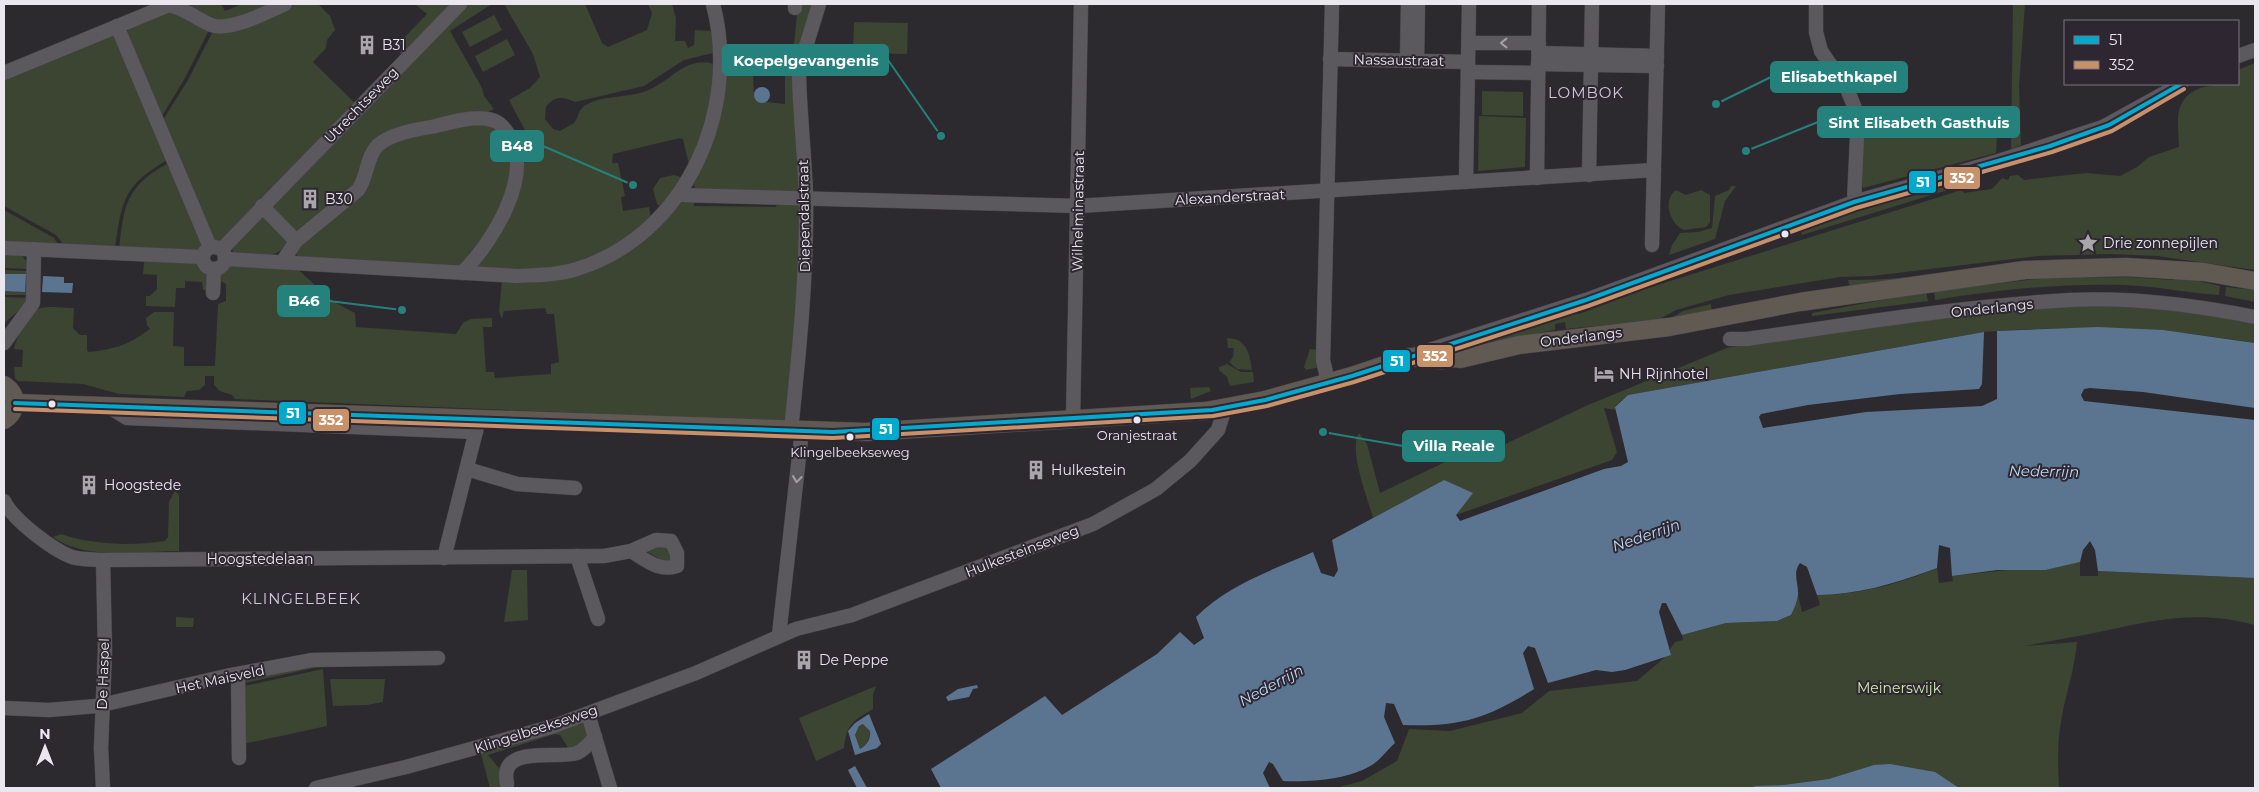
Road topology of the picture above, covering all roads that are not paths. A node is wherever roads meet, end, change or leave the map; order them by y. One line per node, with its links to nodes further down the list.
1 (286, 4): 17 (street)
2 (460, 4): 36 (street, Utrechtseweg)
3 (712, 4): 33 (street)
4 (819, 4): 34 (street, Diependalstraat)
5 (1081, 4): 37 (street, Wilhelminastraat)
6 (1332, 4): 19 (street)
7 (1408, 4): 20 (street)
8 (1418, 4): 20 (street)
9 (1469, 4): 22 (street)
10 (1479, 4): 22 (street)
11 (1531, 4): 23 (street)
12 (1539, 4): 23 (street)
13 (1592, 4): 24 (street)
14 (1601, 4): 24 (street)
15 (1658, 4): 25 (street)
16 (1816, 4): 35 (street)
17 (117, 26): 26 (street); 42 (street)
18 (2255, 50): 21 (street)
19 (1330, 54): 20 (street, Nassaustraat); 32 (street)
20 (1412, 56): 22 (street, Nassaustraat)
21 (2239, 56)
22 (1471, 57): 23 (street, Nassaustraat); 23 (street, Nassaustraat, one-way to 22); 31 (street)
23 (1535, 58): 24 (street, Nassaustraat); 30 (street)
24 (1595, 60): 25 (street, Nassaustraat); 29 (street)
25 (1657, 61): 28 (street)
26 (4, 72)
27 (2179, 85): 35 (street)
28 (1654, 170): 29 (street, Alexanderstraat); 39 (street)
29 (1593, 175): 30 (street, Alexanderstraat)
30 (1532, 178): 31 (street, Alexanderstraat)
31 (1470, 182): 32 (street, Alexanderstraat)
32 (1327, 192): 37 (street, Alexanderstraat); 54 (street)
33 (679, 195): 34 (street, Alexanderstraat); 45 (street)
34 (806, 198): 37 (street, Alexanderstraat); 61 (street, Diependalstraat)
35 (1854, 202): 53 (street)
36 (262, 206): 38 (street); 42 (street, Utrechtseweg)
37 (1078, 206): 58 (street, Wilhelminastraat)
38 (296, 241): 43 (street); 45 (street)
39 (1652, 245)
40 (4, 248): 41 (street)
41 (34, 249): 42 (street); 51 (street)
42 (215, 253): 43 (street); 48 (street)
43 (284, 261): 45 (street)
44 (2169, 271): 46 (main road, Onderlangs); 47 (main road, Onderlangs); 52 (main road, Onderlangs)
45 (462, 273)
46 (2255, 281)
47 (2255, 287)
48 (213, 294)
49 (2255, 316): 50 (street, Onderlangs)
50 (1730, 339)
51 (4, 343)
52 (1471, 356): 53 (main road, Onderlangs); 54 (main road, Onderlangs)
53 (1408, 357): 54 (main road)
54 (1337, 380): 57 (main road)
55 (4, 385): 56 (main road)
56 (15, 402): 59 (main road); 60 (main road)
57 (1224, 408): 58 (main road); 70 (street, Hulkesteinseweg)
58 (1073, 419): 61 (main road)
59 (4, 420)
60 (477, 425): 61 (main road); 62 (street)
61 (796, 430): 70 (street, one-way to 70)
62 (467, 469): 63 (street); 67 (street)
63 (576, 488)
64 (4, 501): 68 (street, Hoogstedelaan)
65 (632, 551): 66 (street, Hoogstedelaan)
66 (577, 556): 67 (street, Hoogstedelaan); 69 (street)
67 (444, 558): 68 (street, Hoogstedelaan)
68 (103, 560): 73 (street, De Haspel)
69 (598, 619)
70 (779, 635): 75 (street, Klingelbeekseweg)
71 (438, 658): 72 (street, Het Maisveld)
72 (238, 674): 73 (street, Het Maisveld); 77 (street)
73 (102, 705): 74 (street, Het Maisveld); 79 (street, De Haspel)
74 (4, 708)
75 (588, 714): 76 (street); 80 (street, Klingelbeekseweg)
76 (595, 737): 78 (street); 81 (street)
77 (239, 758)
78 (508, 784)
79 (103, 788)
80 (316, 788)
81 (610, 788)

